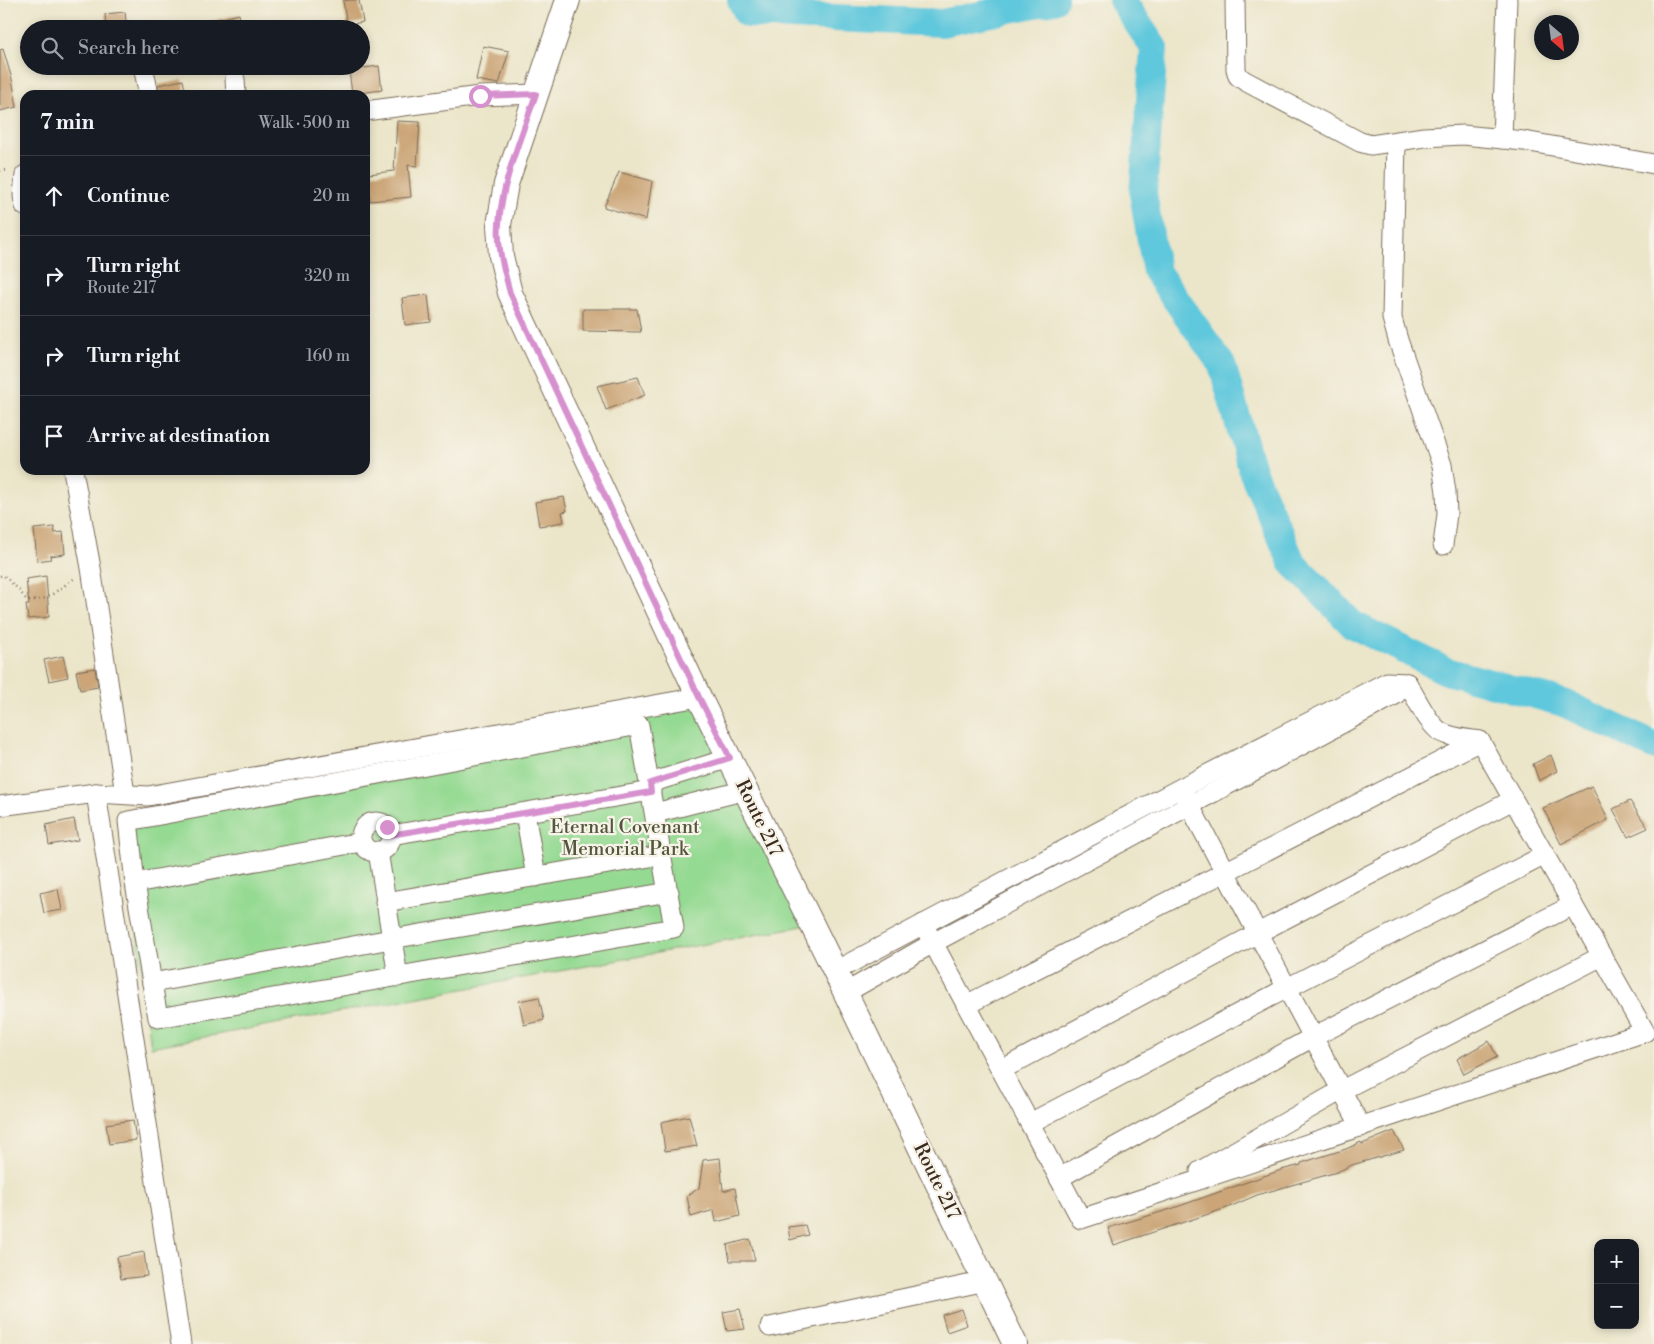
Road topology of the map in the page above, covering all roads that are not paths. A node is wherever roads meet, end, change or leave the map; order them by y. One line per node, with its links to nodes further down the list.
1 (568, 0): 6 (main road, Route 217)
2 (1235, 0): 9 (street)
3 (1507, 0): 8 (street)
4 (145, 75): 5 (street)
5 (148, 90)
6 (536, 94): 7 (street); 14 (main road, Route 217)
7 (370, 110)
8 (1502, 139): 9 (street); 10 (street)
9 (1396, 142): 12 (street)
10 (1654, 164)
11 (74, 475): 21 (street)
12 (1443, 545)
13 (1407, 683): 15 (street); 18 (street); 23 (street)
14 (699, 697): 16 (main road, Route 217); 21 (street)
15 (1480, 741): 22 (street); 32 (street)
16 (730, 758): 17 (street); 19 (main road, Route 217)
17 (650, 787): 25 (street); 26 (street); 34 (street)
18 (1180, 788): 23 (street); 38 (street)
19 (746, 790): 26 (street); 43 (main road, Route 217)
20 (96, 793): 21 (street); 24 (street); 58 (street)
21 (125, 794)
22 (1513, 800): 31 (street); 39 (street)
23 (1189, 805): 32 (street); 41 (street)
24 (0, 806)
25 (525, 813): 27 (street); 33 (street)
26 (655, 813): 30 (street)
27 (390, 835): 28 (street); 29 (street)
28 (361, 842): 29 (street); 34 (street)
29 (378, 852): 36 (street)
30 (662, 855): 33 (street); 35 (street)
31 (1544, 855): 37 (street); 46 (street)
32 (1225, 872): 39 (street); 48 (street)
33 (536, 877): 36 (street)
34 (135, 883): 45 (street)
35 (669, 892): 40 (street); 44 (street)
36 (385, 902): 40 (street)
37 (1573, 905): 42 (street); 49 (street)
38 (923, 924): 41 (street); 43 (street)
39 (1258, 933): 46 (street); 50 (street)
40 (391, 939): 44 (street); 45 (street)
41 (933, 943): 47 (street); 48 (street)
42 (1602, 956): 51 (street); 53 (street)
43 (835, 971): 47 (main road, Route 217)
44 (398, 977): 45 (street)
45 (152, 983)
46 (1287, 988): 49 (street); 52 (street)
47 (845, 993): 56 (main road, Route 217)
48 (966, 1005): 50 (street)
49 (1314, 1037): 51 (street); 54 (street)
50 (1001, 1070): 52 (street)
51 (1342, 1090): 53 (street); 55 (street)
52 (1030, 1123): 54 (street)
53 (1362, 1126): 55 (street)
54 (1059, 1178): 55 (street)
55 (1164, 1192)
56 (986, 1281): 57 (street); 59 (main road, Route 217)
57 (770, 1327)
58 (181, 1344)
59 (1015, 1344)

